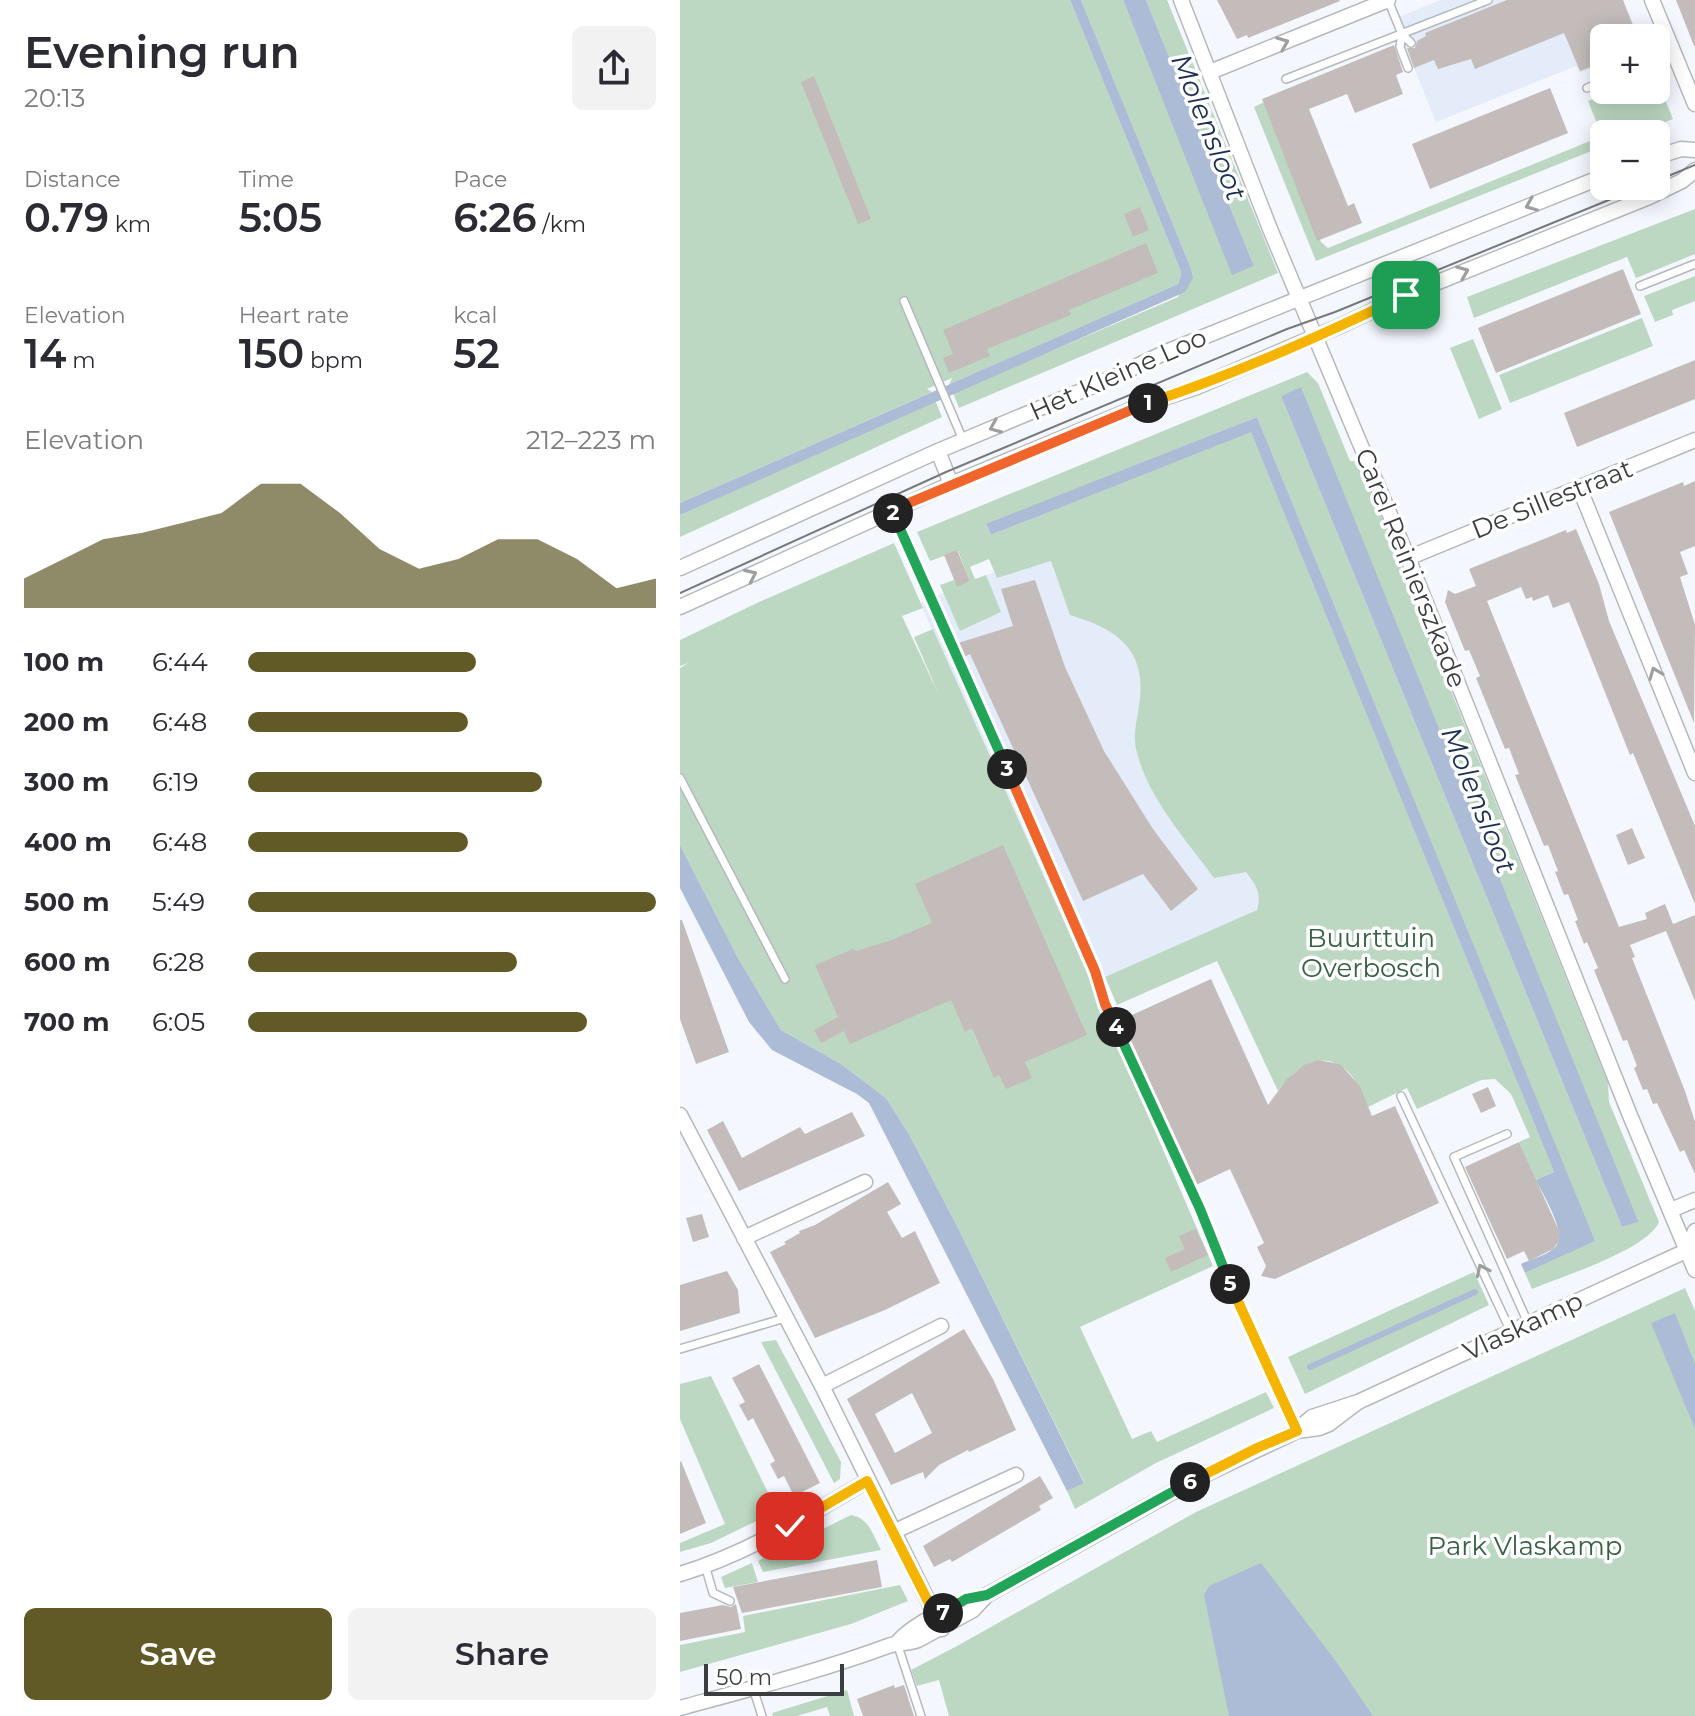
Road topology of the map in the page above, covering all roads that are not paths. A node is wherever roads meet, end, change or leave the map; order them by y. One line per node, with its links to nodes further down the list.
1 (1181, 0): 10 (street, Carel Reinierszkade)
2 (1488, 0): 5 (lane)
3 (1652, 0): 7 (street)
4 (1384, 1): 5 (lane); 10 (street, one-way to 4)
5 (1402, 34): 6 (lane); 9 (lane); 11 (lane)
6 (1411, 43)
7 (1674, 51): 8 (lane); 14 (street)
8 (1670, 53)
9 (1408, 68)
10 (1210, 72): 21 (street, Carel Reinierszkade)
11 (1286, 79)
12 (1590, 87): 13 (lane)
13 (1587, 88)
14 (1695, 104)
15 (1695, 150): 16 (street)
16 (1670, 153)
17 (1695, 170): 23 (street, Het Kleine Loo, one-way to 17)
18 (1590, 182): 21 (street, Het Kleine Loo, one-way to 21)
19 (1695, 264): 20 (lane)
20 (1640, 286)
21 (1299, 297): 23 (street, Carel Reinierszkade); 24 (street, Het Kleine Loo, one-way to 24)
22 (904, 301): 24 (lane)
23 (1315, 337): 27 (street, Het Kleine Loo); 30 (street, Carel Reinierszkade)
24 (963, 440): 26 (street, Het Kleine Loo)
25 (1695, 440): 28 (street, De Sillestraat)
26 (938, 451): 27 (street); 31 (street, Het Kleine Loo)
27 (951, 484): 29 (street, Het Kleine Loo)
28 (1579, 487): 30 (street, De Sillestraat); 33 (street, one-way to 28)
29 (892, 510): 32 (street, Het Kleine Loo, one-way to 29); 53 (lane)
30 (1408, 558): 42 (street, Carel Reinierszkade)
31 (680, 568)
32 (680, 607)
33 (1690, 743): 34 (street)
34 (1695, 773)
35 (680, 778): 36 (lane)
36 (785, 979)
37 (1401, 1096): 50 (lane, one-way to 37)
38 (680, 1115): 44 (street)
39 (1507, 1134): 48 (lane)
40 (865, 1182): 44 (street)
41 (1695, 1200): 42 (street)
42 (1671, 1210): 45 (street, Carel Reinierszkade)
43 (1695, 1231): 45 (street)
44 (744, 1238): 47 (street)
45 (1691, 1252): 46 (street, Carel Reinierszkade); 48 (street, Vlaskamp)
46 (1695, 1270)
47 (785, 1318): 51 (lane); 52 (street)
48 (1528, 1323): 50 (street, Vlaskamp)
49 (941, 1326): 52 (street)
50 (1511, 1332): 53 (street, Vlaskamp)
51 (680, 1349)
52 (822, 1386): 55 (street)
53 (1297, 1431): 60 (street, Vlaskamp)
54 (1016, 1475): 56 (street)
55 (867, 1481): 56 (street); 57 (street)
56 (893, 1532): 60 (street)
57 (705, 1565): 58 (street); 59 (lane)
58 (680, 1574)
59 (730, 1601)
60 (939, 1623): 61 (street, Vlaskamp)
61 (897, 1643): 62 (street, Vlaskamp); 65 (lane)
62 (753, 1687): 63 (street, Vlaskamp); 64 (lane)
63 (680, 1708)
64 (762, 1716)
65 (921, 1716)

